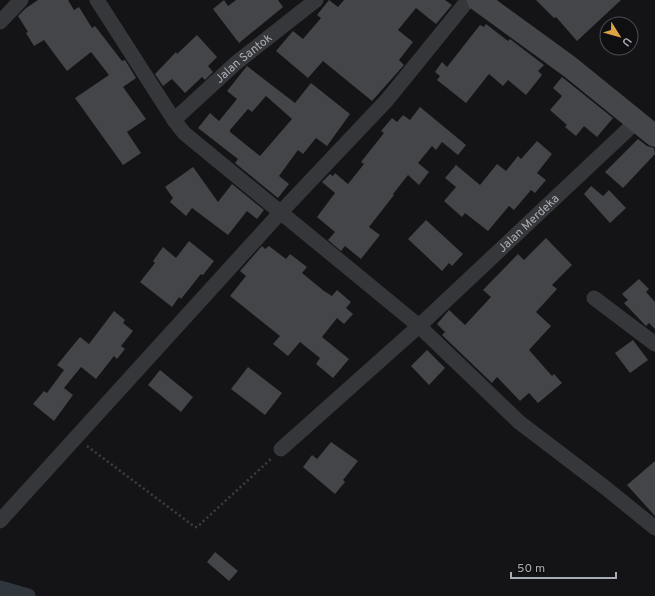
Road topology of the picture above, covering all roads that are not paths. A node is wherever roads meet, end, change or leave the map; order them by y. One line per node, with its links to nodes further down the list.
1 (21, 0): 6 (street)
2 (97, 0): 7 (street)
3 (316, 0): 7 (street, Jalan Santok)
4 (468, 0): 10 (street)
5 (478, 0): 8 (street)
6 (0, 22)
7 (174, 120): 10 (street)
8 (637, 120): 9 (street); 12 (street, Jalan Merdeka)
9 (655, 136)
10 (280, 213): 12 (street); 15 (street)
11 (594, 298): 13 (street)
12 (419, 326): 14 (street, Jalan Merdeka); 16 (street)
13 (655, 344)
14 (281, 449)
15 (0, 521)
16 (655, 528)

